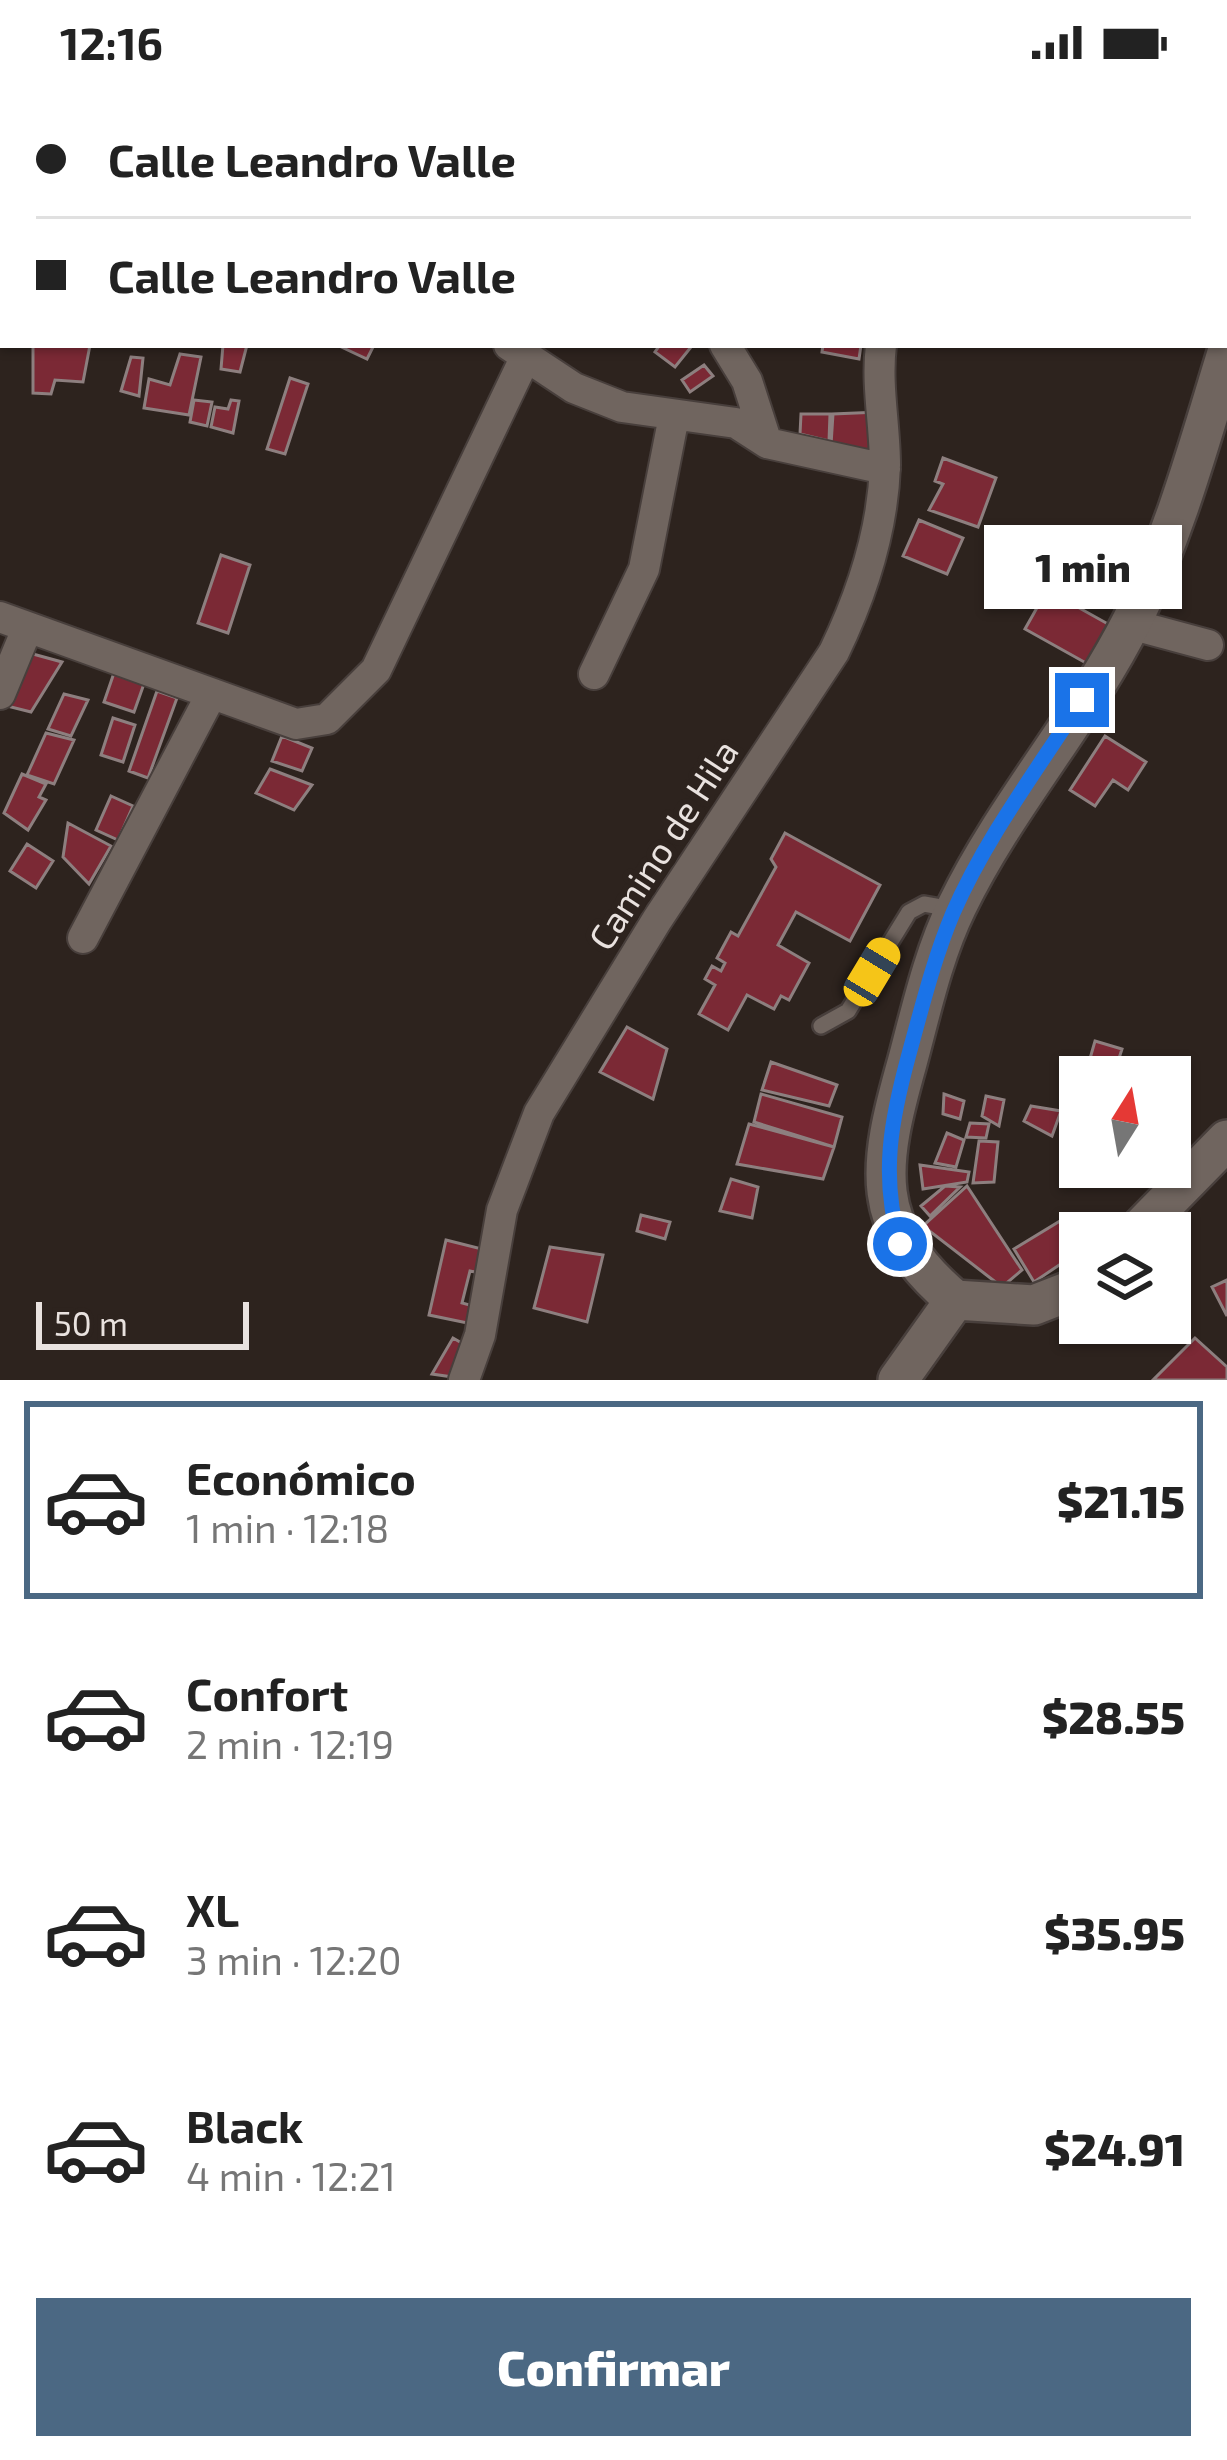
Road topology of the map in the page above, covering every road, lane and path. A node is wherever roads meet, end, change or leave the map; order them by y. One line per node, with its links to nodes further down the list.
1 (726, 348): 6 (street)
2 (880, 348): 7 (street, Camino de Hila)
3 (517, 350): 5 (street); 13 (street)
4 (1227, 353): 9 (street)
5 (674, 416): 6 (street); 11 (street)
6 (767, 443): 7 (street)
7 (885, 469): 21 (street, Camino de Hila)
8 (14, 623): 12 (street); 13 (street)
9 (1130, 624): 10 (street); 14 (street)
10 (1208, 645)
11 (594, 674)
12 (0, 694)
13 (211, 694): 15 (street)
14 (955, 910): 16 (lane); 20 (street)
15 (83, 938)
16 (820, 1026)
17 (1227, 1140): 18 (street)
18 (1157, 1212)
19 (1059, 1295): 20 (street)
20 (955, 1300): 22 (street)
21 (464, 1380)
22 (898, 1380)

